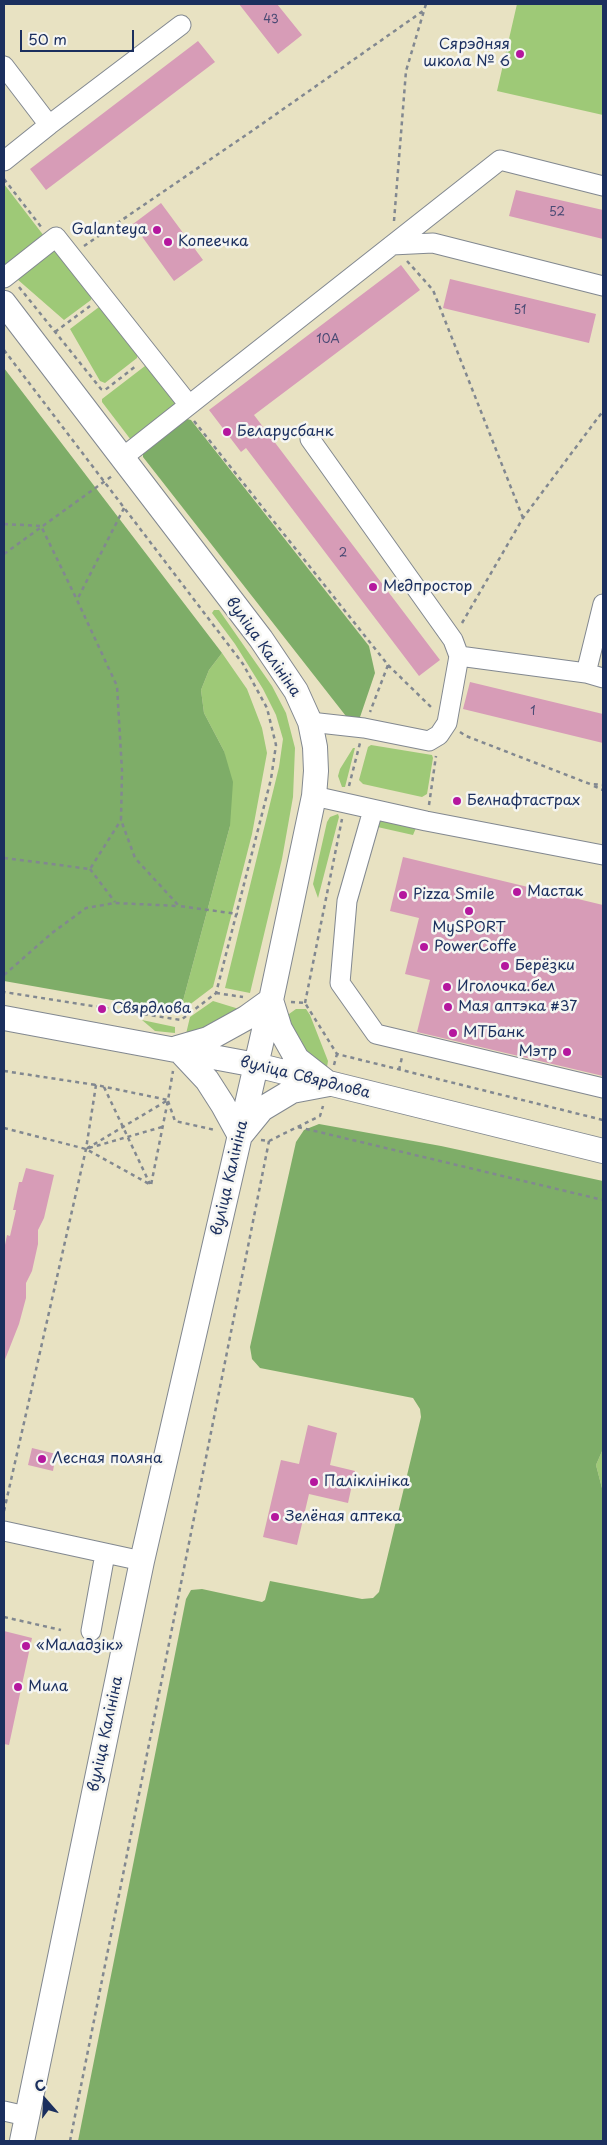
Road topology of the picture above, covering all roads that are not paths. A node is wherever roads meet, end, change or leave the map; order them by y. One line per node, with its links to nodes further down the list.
1 (181, 24): 3 (lane)
2 (4, 66): 3 (lane)
3 (49, 125): 4 (lane)
4 (4, 161)
5 (603, 186): 6 (lane)
6 (392, 245): 8 (lane); 10 (lane)
7 (6, 276): 10 (lane)
8 (603, 286)
9 (4, 303): 12 (main road, вуліца Калініна)
10 (187, 407): 12 (lane)
11 (310, 439): 14 (lane)
12 (118, 466): 16 (main road, вуліца Калініна)
13 (603, 604): 15 (lane)
14 (456, 648): 15 (lane); 16 (lane)
15 (594, 675)
16 (310, 722): 17 (main road, вуліца Калініна)
17 (314, 796): 18 (lane); 20 (main road, вуліца Калініна)
18 (373, 810): 19 (lane); 24 (lane)
19 (603, 855)
20 (268, 999): 22 (main road); 23 (main road, вуліца Калініна); 25 (main road)
21 (4, 1018): 22 (main road, вуліца Свярдлова)
22 (176, 1056): 23 (main road, вуліца Свярдлова); 26 (main road)
23 (256, 1065): 25 (main road, вуліца Свярдлова); 26 (main road, вуліца Калініна)
24 (603, 1088)
25 (326, 1095): 26 (main road); 27 (main road, вуліца Свярдлова)
26 (237, 1136): 30 (main road, вуліца Калініна)
27 (603, 1151)
28 (4, 1531): 29 (lane)
29 (105, 1554): 30 (lane); 31 (lane)
30 (142, 1561): 32 (main road, вуліца Калініна)
31 (91, 1631)
32 (15, 2114): 33 (main road, вуліца Калініна)
33 (22, 2141)

